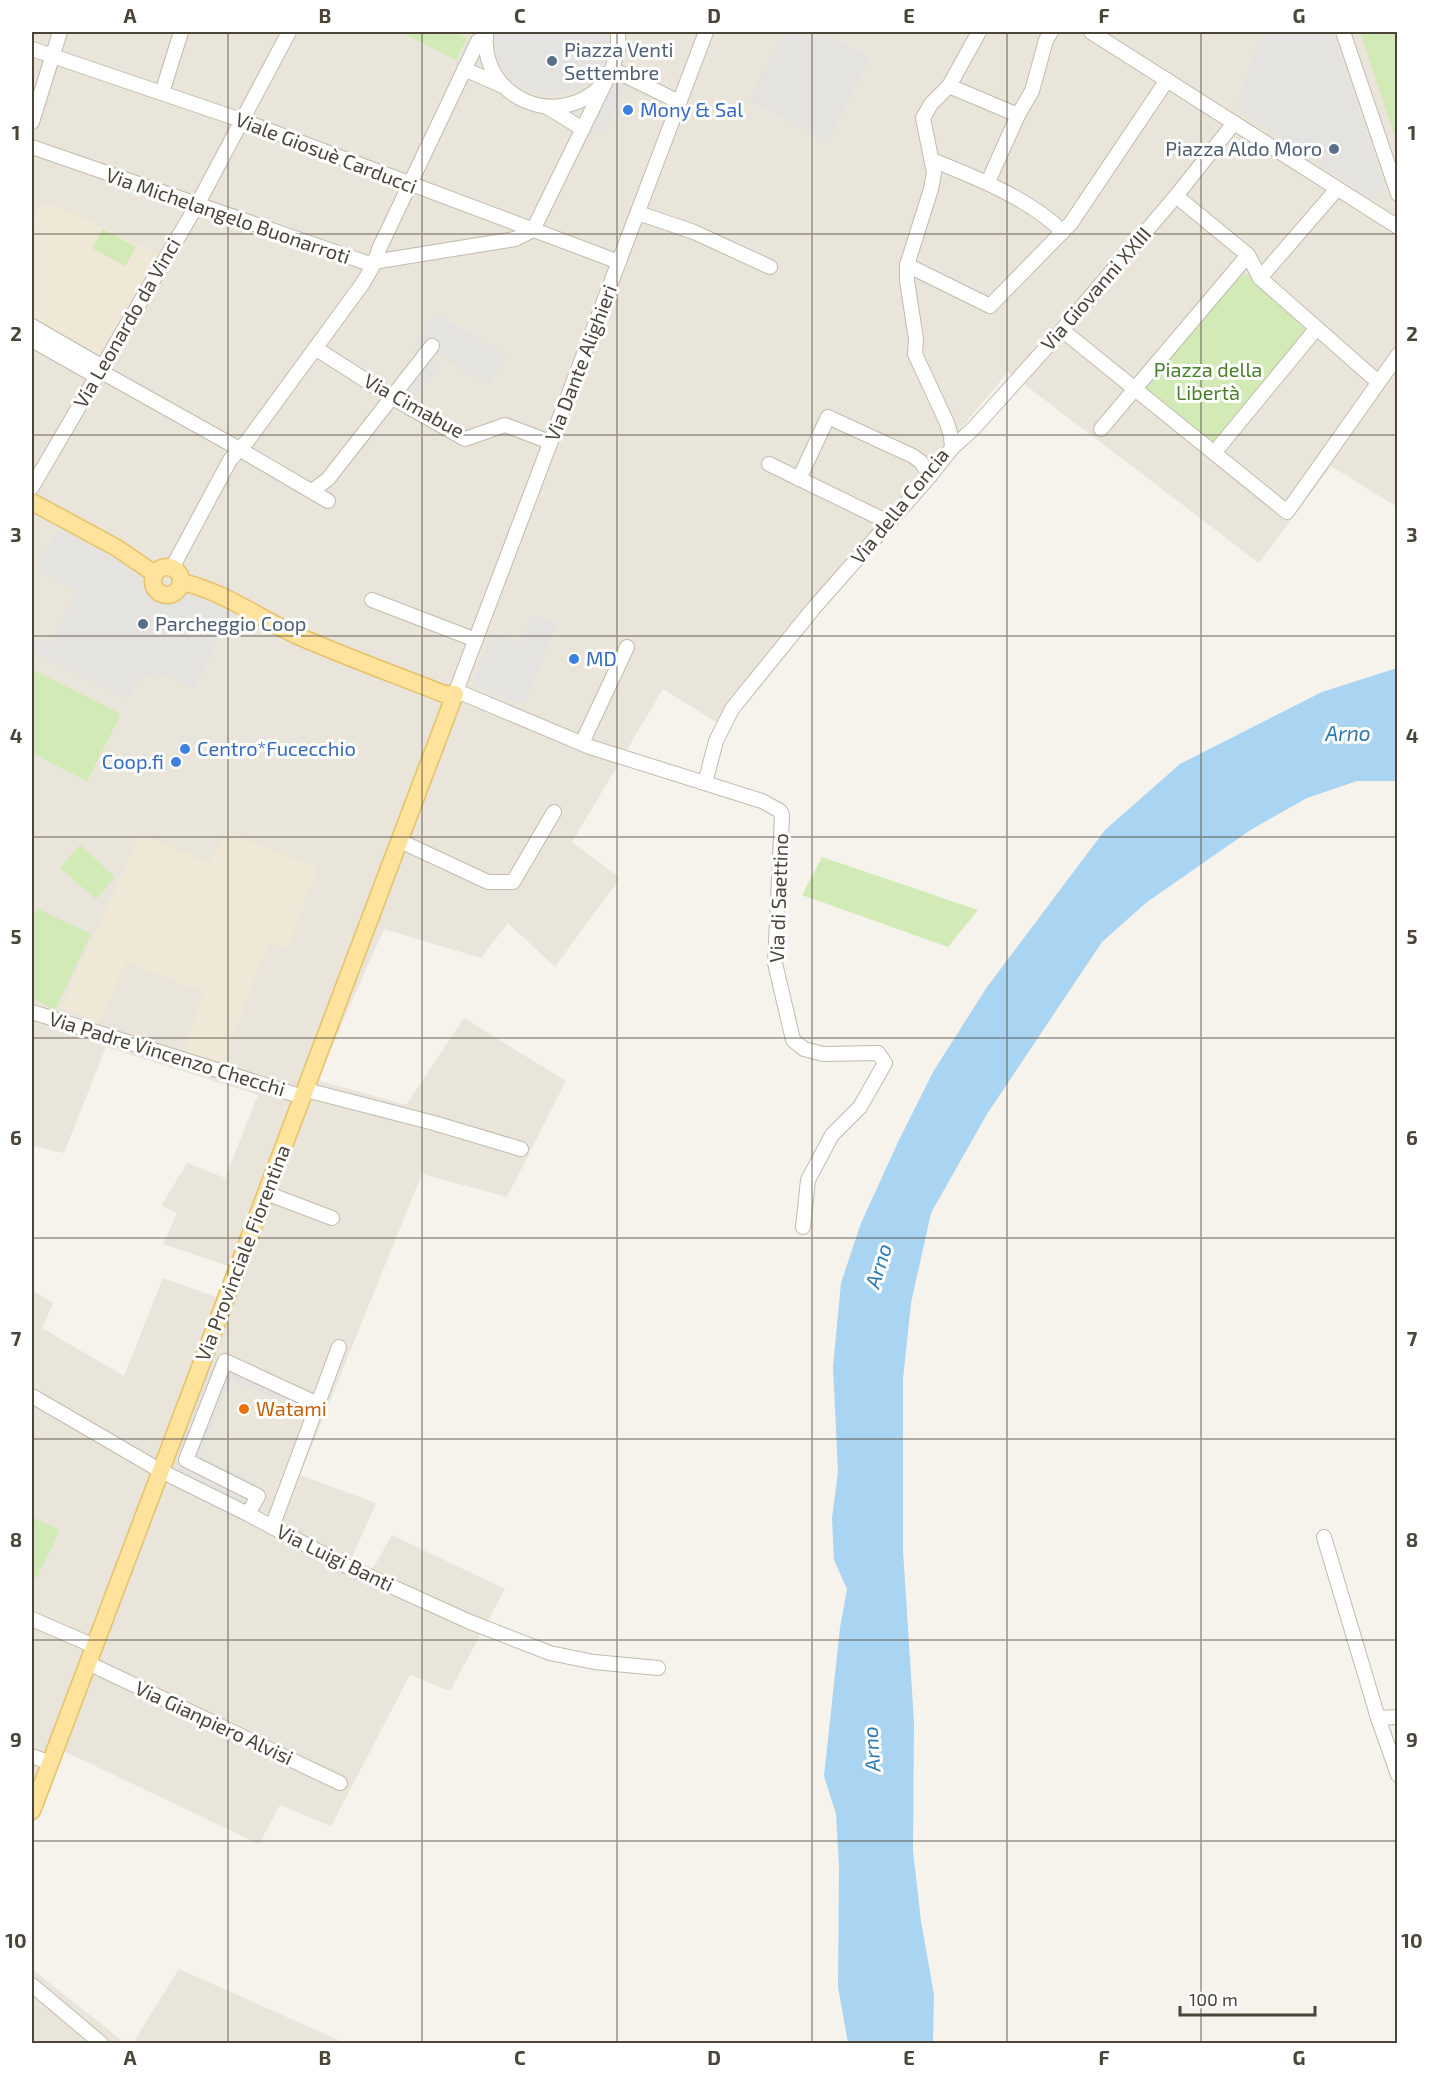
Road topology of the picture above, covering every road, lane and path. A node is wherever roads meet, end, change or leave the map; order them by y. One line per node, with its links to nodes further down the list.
1 (60, 32): 12 (street)
2 (182, 32): 18 (street)
3 (289, 32): 22 (street, Via Leonardo da Vinci)
4 (618, 32): 14 (street)
5 (706, 32): 19 (street, Via Dante Alighieri)
6 (979, 32): 16 (street, Via della Concia)
7 (1051, 32): 21 (street)
8 (1092, 32): 15 (street)
9 (1343, 32): 32 (street)
10 (486, 34): 13 (street); 17 (street)
11 (32, 49): 12 (street, Viale Giosuè Carducci)
12 (52, 56): 18 (street, Viale Giosuè Carducci); 23 (street)
13 (464, 69): 17 (street); 30 (street)
14 (612, 69): 19 (street); 20 (street); 25 (street)
15 (1167, 80): 24 (street); 39 (street)
16 (949, 86): 21 (street); 27 (street, Via della Concia)
17 (506, 88): 20 (street)
18 (162, 93): 22 (street, Viale Giosuè Carducci)
19 (679, 102): 36 (street, Via Dante Alighieri)
20 (546, 107): 25 (street)
21 (1018, 115): 29 (street)
22 (241, 120): 30 (street, Viale Giosuè Carducci); 34 (street, Via Leonardo da Vinci)
23 (32, 122)
24 (1234, 123): 28 (street); 33 (street, Via Giovanni XXIII)
25 (583, 129): 38 (street)
26 (32, 147): 34 (street, Via Michelangelo Buonarroti)
27 (932, 160): 29 (street); 43 (street, Via della Concia)
28 (1320, 178): 31 (street); 35 (street)
29 (988, 182): 39 (street)
30 (410, 184): 38 (street, Viale Giosuè Carducci); 41 (street)
31 (1337, 189): 35 (street); 37 (street)
32 (1398, 194)
33 (1176, 196): 40 (street); 48 (street, Via Giovanni XXIII)
34 (196, 204): 41 (street, Via Michelangelo Buonarroti); 53 (street, Via Leonardo da Vinci)
35 (1319, 208): 45 (street)
36 (638, 213): 42 (street, Via Dante Alighieri); 44 (street)
37 (1398, 227)
38 (533, 230): 41 (street, Via Michelangelo Buonarroti); 42 (street, Viale Giosuè Carducci)
39 (1063, 232): 43 (street)
40 (1248, 255): 45 (street); 55 (street)
41 (375, 262): 51 (street)
42 (619, 262): 58 (street, Via Dante Alighieri)
43 (907, 265): 59 (street, Via della Concia)
44 (770, 267)
45 (1260, 278): 47 (street)
46 (32, 326): 53 (street)
47 (1316, 328): 54 (street); 61 (street)
48 (1062, 330): 55 (street); 59 (street, Via Giovanni XXIII)
49 (32, 340): 53 (street)
50 (432, 346): 56 (street)
51 (315, 348): 56 (street, Via Cimabue); 60 (street)
52 (1398, 355): 54 (street)
53 (100, 371): 60 (street); 65 (street, Via Leonardo da Vinci)
54 (1378, 382): 61 (street)
55 (1136, 388): 57 (street); 61 (street)
56 (392, 397): 58 (street, Via Cimabue); 66 (street)
57 (1101, 429)
58 (550, 442): 74 (street, Via Dante Alighieri)
59 (952, 448): 63 (street, Via della Concia)
60 (240, 449): 66 (street); 70 (street)
61 (1214, 453)
62 (769, 464): 64 (street)
63 (930, 476): 64 (street); 69 (street, Via della Concia)
64 (799, 479): 69 (street)
65 (32, 487)
66 (312, 491): 67 (street)
67 (328, 501)
68 (32, 502): 71 (main road)
69 (888, 522): 78 (street, Via della Concia)
70 (172, 568): 71 (main road); 72 (main road)
71 (155, 574): 72 (main road)
72 (181, 582): 76 (main road)
73 (372, 600): 74 (street)
74 (476, 640): 76 (street, Via Dante Alighieri)
75 (627, 647): 77 (street)
76 (456, 694): 77 (street, Via di Saettino); 80 (main road, Via Provinciale Fiorentina)
77 (582, 743): 78 (street, Via di Saettino)
78 (705, 783): 86 (street, Via di Saettino)
79 (554, 812): 80 (street)
80 (400, 841): 82 (main road, Via Provinciale Fiorentina)
81 (32, 1012): 82 (street, Via Padre Vincenzo Checchi)
82 (304, 1093): 83 (street, Via Padre Vincenzo Checchi); 84 (main road, Via Provinciale Fiorentina)
83 (521, 1149)
84 (266, 1193): 85 (street); 88 (main road, Via Provinciale Fiorentina)
85 (332, 1218)
86 (804, 1227)
87 (339, 1347): 91 (street)
88 (205, 1353): 89 (street); 92 (main road, Via Provinciale Fiorentina)
89 (225, 1361): 91 (street); 93 (street)
90 (32, 1396): 92 (street, Via Luigi Banti)
91 (318, 1404): 94 (street)
92 (161, 1471): 93 (street, Via Luigi Banti); 97 (main road, Via Provinciale Fiorentina)
93 (248, 1514): 94 (street, Via Luigi Banti)
94 (272, 1527): 99 (street, Via Luigi Banti)
95 (1324, 1537): 101 (street)
96 (32, 1619): 97 (street)
97 (94, 1646): 98 (main road, Via Provinciale Fiorentina)
98 (88, 1663): 103 (main road, Via Provinciale Fiorentina); 105 (street, Via Gianpiero Alvisi)
99 (658, 1668)
100 (1398, 1717): 101 (street)
101 (1378, 1718): 104 (street)
102 (32, 1756): 103 (street)
103 (50, 1763): 106 (main road, Via Provinciale Fiorentina)
104 (1398, 1775)
105 (340, 1783)
106 (32, 1811)
107 (32, 1985): 108 (street)
108 (102, 2043)

